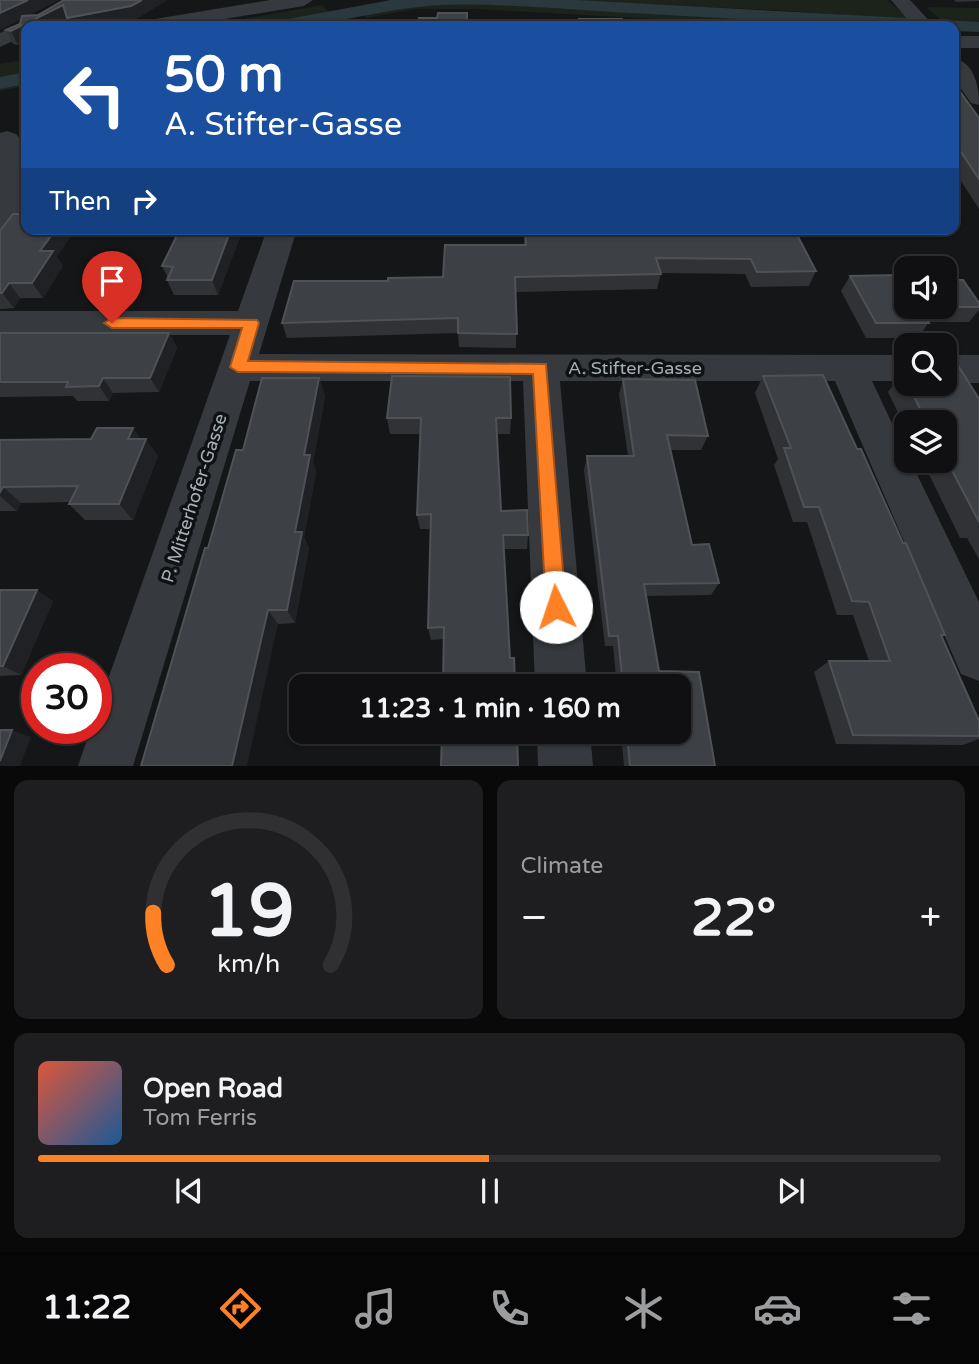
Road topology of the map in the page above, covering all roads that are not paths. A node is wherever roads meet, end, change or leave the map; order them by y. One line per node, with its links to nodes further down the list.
1 (304, 0): 2 (street)
2 (192, 8): 5 (street)
3 (48, 16): 4 (street)
4 (38, 21)
5 (161, 21)
6 (21, 30): 7 (street)
7 (0, 41)
8 (959, 42): 9 (street)
9 (979, 42)
10 (21, 51): 11 (street)
11 (0, 55)
12 (959, 71): 13 (street)
13 (979, 97)
14 (7, 139): 15 (street)
15 (0, 221)
16 (280, 235): 18 (street, P. Mitterhofer-Gasse)
17 (0, 323): 18 (street)
18 (251, 323): 19 (street, P. Mitterhofer-Gasse)
19 (238, 367): 22 (street, A. Stifter-Gasse); 28 (street, P. Mitterhofer-Gasse)
20 (847, 367): 21 (street, A. Stifter-Gasse); 22 (street, A. Stifter-Gasse); 25 (street)
21 (894, 368)
22 (541, 369): 26 (street)
23 (957, 369): 24 (street)
24 (979, 369)
25 (979, 656)
26 (560, 674)
27 (565, 744): 29 (street)
28 (105, 765)
29 (566, 765)

